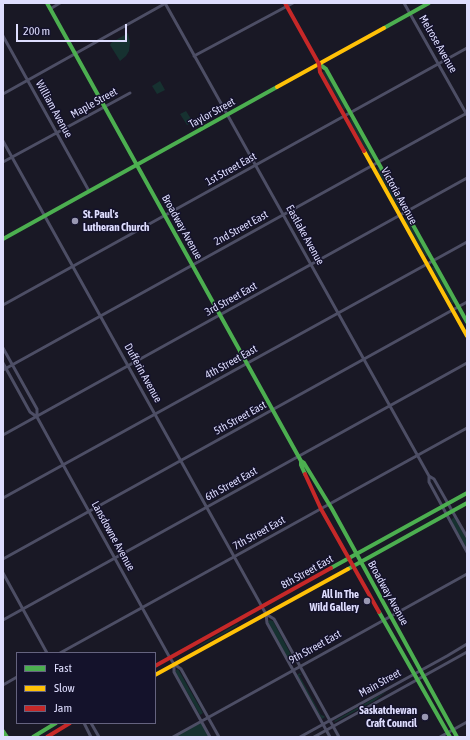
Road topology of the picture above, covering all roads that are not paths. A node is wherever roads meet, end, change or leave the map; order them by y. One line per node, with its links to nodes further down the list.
1 (47, 3): 8 (main road, Broadway Avenue)
2 (60, 3): 8 (street)
3 (165, 3): 12 (street); 13 (street, Eastlake Avenue)
4 (293, 3): 7 (street)
5 (404, 3): 9 (street, Melrose Avenue)
6 (429, 3): 9 (main road, Taylor Street)
7 (286, 5): 13 (street); 14 (main road, Victoria Avenue)
8 (50, 9): 12 (main road, Broadway Avenue)
9 (410, 13): 14 (main road, Taylor Street); 15 (street, Melrose Avenue)
10 (3, 36): 16 (street, William Avenue)
11 (467, 48): 15 (street, 1st Street East)
12 (75, 54): 16 (street); 19 (main road, Broadway Avenue)
13 (194, 56): 21 (street, Eastlake Avenue)
14 (319, 64): 20 (main road, Victoria Avenue); 21 (main road, Taylor Street); 23 (main road, Victoria Avenue)
15 (439, 64): 20 (street, 1st Street East); 22 (street, Melrose Avenue)
16 (28, 80): 18 (street); 24 (street, William Avenue)
17 (130, 93): 19 (street, Maple Street)
18 (3, 94)
19 (104, 107): 24 (street, Maple Street); 29 (main road, Broadway Avenue)
20 (350, 113): 23 (street, 1st Street East); 28 (main road, Victoria Avenue)
21 (228, 114): 29 (main road, Taylor Street); 30 (street, Eastlake Avenue)
22 (467, 114): 28 (street, 2nd Street East)
23 (344, 116): 30 (street, 1st Street East); 31 (main road, Victoria Avenue)
24 (57, 133): 26 (street, Maple Street); 33 (street, William Avenue)
25 (3, 141): 26 (street, Dufferin Avenue)
26 (12, 157): 27 (street, Maple Street); 35 (street, Dufferin Avenue)
27 (3, 162)
28 (378, 163): 31 (street, 2nd Street East); 34 (main road, Victoria Avenue)
29 (136, 164): 33 (main road, Taylor Street); 36 (main road, Broadway Avenue)
30 (256, 165): 36 (street, 1st Street East); 37 (street, Eastlake Avenue)
31 (372, 166): 37 (street, 2nd Street East); 38 (main road, Victoria Avenue)
32 (467, 178): 34 (street, 3rd Street East)
33 (89, 191): 35 (main road, Taylor Street)
34 (406, 213): 38 (street, 3rd Street East); 41 (main road, Victoria Avenue)
35 (45, 215): 39 (main road, Taylor Street); 45 (street, Dufferin Avenue)
36 (165, 215): 43 (main road, Broadway Avenue); 45 (street, 1st Street East)
37 (284, 215): 43 (street, 2nd Street East); 44 (street, Eastlake Avenue)
38 (400, 216): 42 (main road, Victoria Avenue); 44 (street, 3rd Street East)
39 (3, 239)
40 (467, 242): 41 (street, 4th Street East)
41 (432, 261): 42 (street, 4th Street East); 48 (main road, Victoria Avenue)
42 (427, 264): 49 (main road, Victoria Avenue); 50 (street, 4th Street East)
43 (193, 265): 51 (main road, Broadway Avenue); 52 (street, 2nd Street East)
44 (311, 265): 50 (street, Eastlake Avenue); 51 (street, 3rd Street East)
45 (73, 267): 47 (street, 1st Street East); 52 (street, Dufferin Avenue)
46 (467, 302): 48 (street, 5th Street East)
47 (3, 305)
48 (458, 307): 49 (street, 5th Street East); 53 (main road, Victoria Avenue)
49 (453, 310): 54 (main road, Victoria Avenue); 56 (street, 5th Street East)
50 (338, 313): 56 (street, Eastlake Avenue); 58 (street, 4th Street East)
51 (220, 315): 58 (main road, Broadway Avenue); 61 (street, 3rd Street East)
52 (101, 316): 60 (street, 2nd Street East); 61 (street, Dufferin Avenue)
53 (467, 322)
54 (467, 336)
55 (3, 348): 60 (street, Lansdowne Avenue)
56 (364, 360): 63 (street, Eastlake Avenue); 64 (street, 5th Street East)
57 (3, 363): 62 (street, Lansdowne Avenue)
58 (247, 363): 64 (main road, Broadway Avenue); 65 (street, 4th Street East)
59 (467, 363): 63 (street, 6th Street East)
60 (12, 365): 62 (street, 2nd Street East); 66 (street, Lansdowne Avenue)
61 (128, 366): 65 (street, Dufferin Avenue); 66 (street, 3rd Street East)
62 (5, 369): 66 (street, Lansdowne Avenue)
63 (390, 406): 69 (street, Eastlake Avenue); 70 (street, 6th Street East)
64 (273, 410): 70 (main road, Broadway Avenue); 71 (street, 5th Street East)
65 (155, 414): 71 (street, Dufferin Avenue); 72 (street, 4th Street East)
66 (37, 417): 68 (street, 3rd Street East); 72 (street, Lansdowne Avenue)
67 (467, 428): 69 (street, 7th Street East)
68 (3, 435)
69 (417, 455): 73 (street, Eastlake Avenue); 77 (street, 7th Street East)
70 (299, 459): 77 (main road, Broadway Avenue); 80 (street, 6th Street East); 81 (main road, Broadway Avenue)
71 (181, 460): 80 (street, Dufferin Avenue); 82 (street, 5th Street East)
72 (63, 465): 75 (street, 4th Street East); 82 (street, Lansdowne Avenue)
73 (429, 476): 78 (street, Eastlake Avenue); 79 (street, Eastlake Avenue)
74 (467, 493): 78 (main road, 8th Street East)
75 (3, 498)
76 (467, 503): 83 (main road, 8th Street East)
77 (329, 504): 81 (street, 7th Street East); 87 (main road, Broadway Avenue)
78 (448, 504): 79 (main road, 8th Street East); 83 (street, Eastlake Avenue)
79 (442, 507): 84 (street, Eastlake Avenue); 87 (main road, 8th Street East)
80 (206, 508): 88 (street, Dufferin Avenue); 89 (street, 6th Street East)
81 (322, 508): 88 (street, 7th Street East); 90 (main road, Broadway Avenue)
82 (89, 511): 89 (street, Lansdowne Avenue); 91 (street, 5th Street East)
83 (453, 511): 84 (main road, 8th Street East); 85 (street, Eastlake Avenue)
84 (446, 514): 86 (street, Eastlake Avenue); 92 (main road, 8th Street East)
85 (467, 537)
86 (467, 552)
87 (357, 554): 90 (main road, 8th Street East); 92 (main road, Broadway Avenue)
88 (234, 557): 96 (street, Dufferin Avenue); 97 (street, 7th Street East)
89 (115, 558): 97 (street, Lansdowne Avenue); 98 (street, 6th Street East)
90 (350, 558): 93 (main road, Broadway Avenue); 96 (main road, 8th Street East)
91 (3, 559)
92 (360, 562): 93 (main road, 8th Street East); 100 (main road, Broadway Avenue)
93 (354, 566): 99 (main road, 8th Street East); 101 (main road, Broadway Avenue)
94 (3, 573): 98 (street)
95 (467, 574): 100 (street, 9th Street East)
96 (262, 607): 99 (street, Dufferin Avenue); 107 (main road, 8th Street East)
97 (143, 608): 105 (street, 7th Street East); 107 (street, Lansdowne Avenue)
98 (23, 609): 102 (street, 6th Street East); 104 (street)
99 (266, 614): 108 (main road, 8th Street East); 110 (street, Dufferin Avenue); 111 (street, Dufferin Avenue)
100 (391, 616): 101 (street, 9th Street East); 112 (main road, Broadway Avenue)
101 (384, 619): 110 (street, 9th Street East); 114 (main road, Broadway Avenue)
102 (3, 620)
103 (467, 644): 112 (street, Main Street)
104 (46, 652)
105 (62, 652)
106 (467, 652): 115 (street, Main Street)
107 (170, 658): 108 (street, Lansdowne Avenue); 109 (main road, 8th Street East)
108 (174, 664): 113 (main road, 8th Street East); 119 (street, Lansdowne Avenue); 120 (street, Lansdowne Avenue)
109 (156, 665)
110 (300, 666): 111 (street, 9th Street East); 121 (street, Dufferin Avenue)
111 (293, 670): 119 (street, 9th Street East); 127 (street, Dufferin Avenue)
112 (421, 671): 114 (street, Main Street); 115 (main road, Broadway Avenue)
113 (156, 674)
114 (414, 674): 117 (main road, Broadway Avenue); 121 (street, Main Street)
115 (424, 676): 117 (street, Main Street); 130 (main road, Broadway Avenue)
116 (16, 678): 118 (street)
117 (418, 680): 128 (street, Main Street); 132 (main road, Broadway Avenue)
118 (3, 685)
119 (208, 717): 120 (street, 9th Street East); 140 (street, Lansdowne Avenue)
120 (201, 721): 138 (street, 9th Street East); 139 (street, Lansdowne Avenue)
121 (330, 721): 127 (street, Main Street); 128 (street, Dufferin Avenue)
122 (467, 722): 130 (street)
123 (54, 724): 134 (main road)
124 (68, 724): 135 (main road)
125 (84, 724): 136 (street)
126 (92, 724): 137 (street)
127 (323, 725): 129 (street, Dufferin Avenue); 141 (street, Main Street)
128 (333, 727): 129 (street, Main Street); 144 (street, Dufferin Avenue)
129 (326, 730): 142 (street, Main Street); 143 (street, Dufferin Avenue)
130 (453, 730): 132 (street); 146 (main road, Broadway Avenue)
131 (3, 731): 133 (main road)
132 (449, 735): 145 (street)
133 (7, 737)
134 (33, 737)
135 (47, 737)
136 (90, 737)
137 (99, 737)
138 (173, 737)
139 (210, 737)
140 (219, 737)
141 (300, 737)
142 (314, 737)
143 (330, 737)
144 (339, 737)
145 (440, 737)
146 (457, 737)

